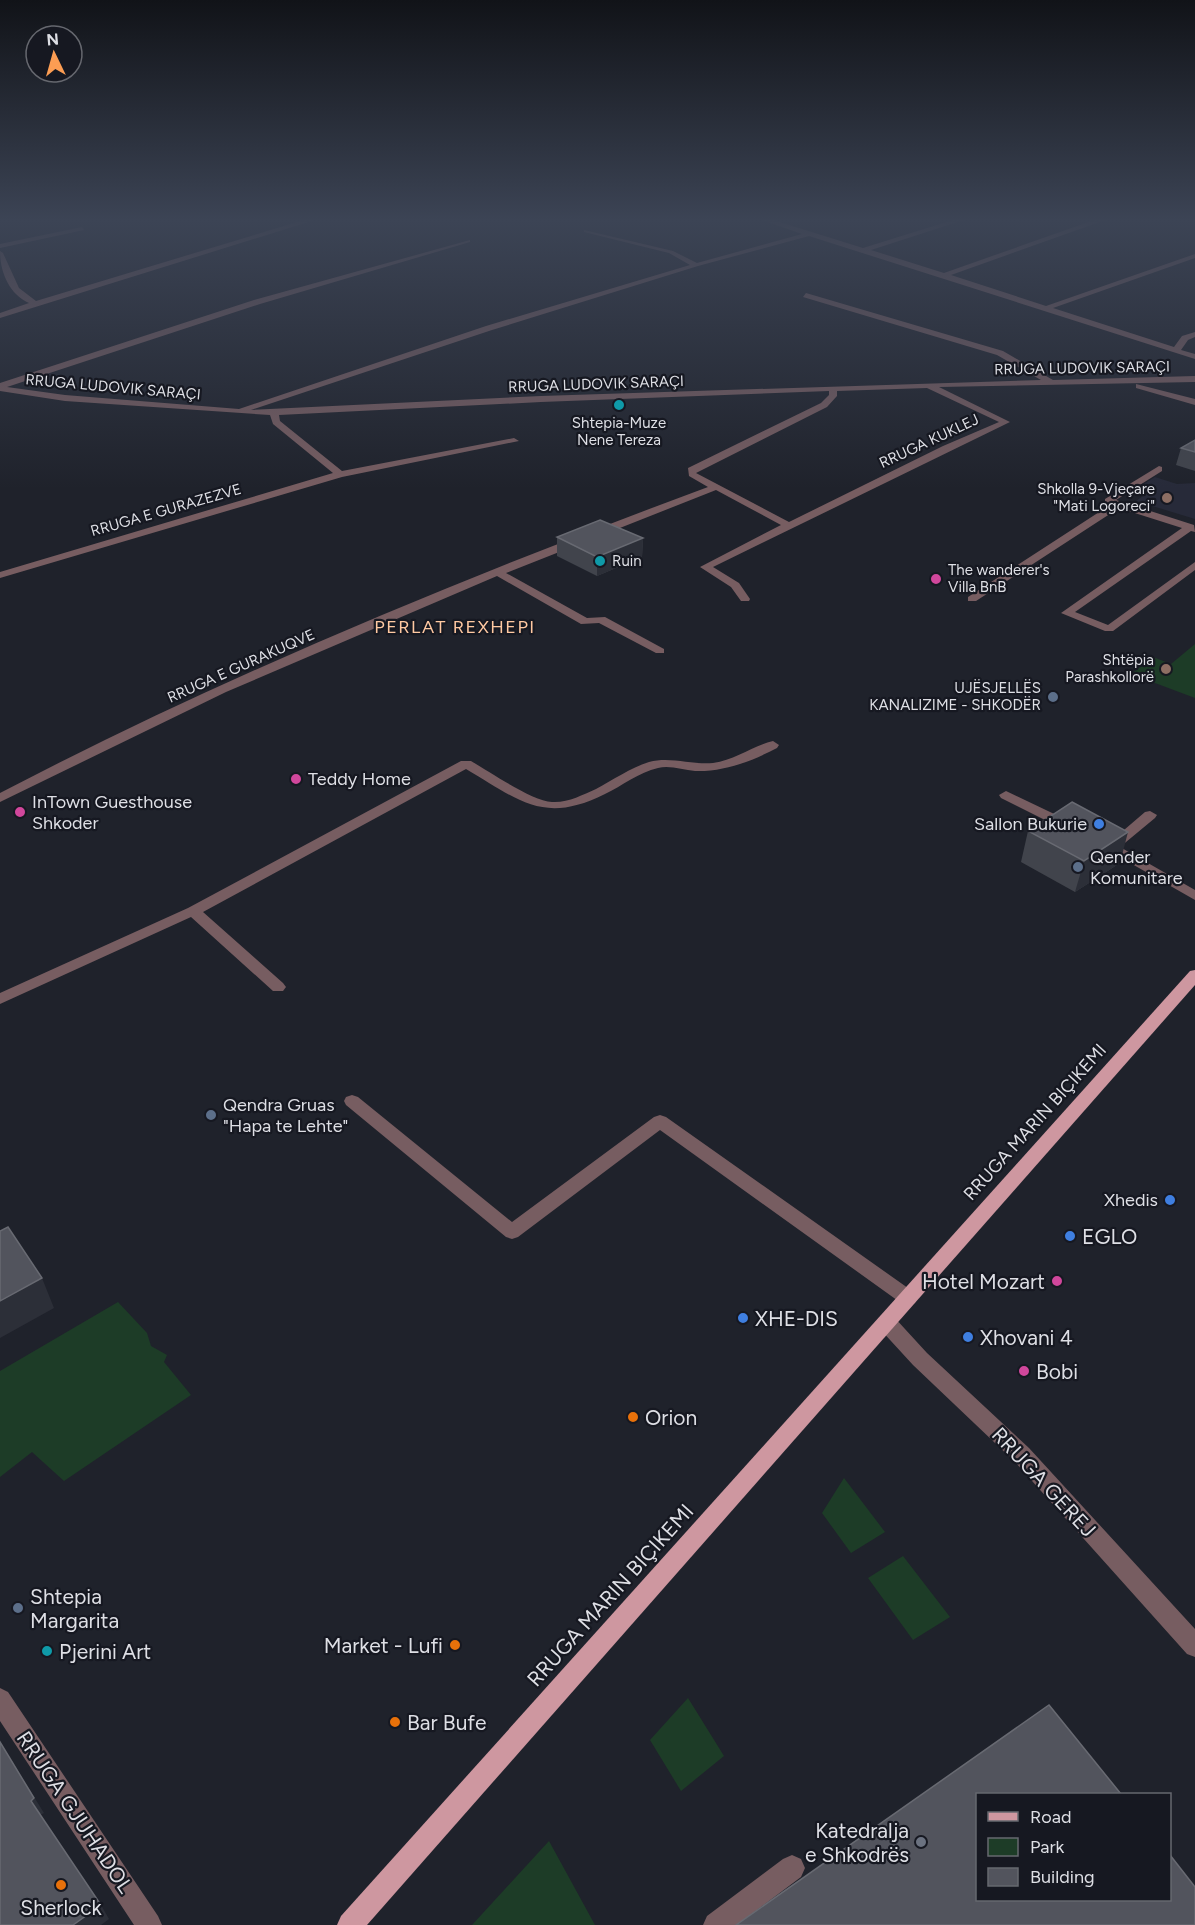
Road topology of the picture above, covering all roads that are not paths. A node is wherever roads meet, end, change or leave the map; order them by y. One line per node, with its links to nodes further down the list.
1 (20, 309): 6 (street)
2 (236, 309): 14 (street)
3 (554, 309): 17 (street)
4 (852, 309): 11 (street)
5 (1044, 309): 8 (street)
6 (0, 316)
7 (1195, 334): 8 (street)
8 (1175, 350): 9 (street)
9 (1195, 357)
10 (1195, 379): 12 (street, RRUGA LUDOVIK SARAÇI)
11 (1051, 382): 12 (street, RRUGA LUDOVIK SARAÇI); 13 (street, RRUGA LUDOVIK SARAÇI)
12 (1124, 382): 16 (street)
13 (929, 385): 15 (street, RRUGA LUDOVIK SARAÇI); 24 (street, RRUGA KUKLEJ)
14 (0, 387): 17 (street, RRUGA LUDOVIK SARAÇI)
15 (832, 388): 18 (street, RRUGA LUDOVIK SARAÇI); 22 (street)
16 (1195, 402)
17 (239, 412): 18 (street, RRUGA LUDOVIK SARAÇI)
18 (274, 413): 21 (street)
19 (514, 441): 21 (street, RRUGA E GURAZEZVE)
20 (1159, 469): 23 (street)
21 (340, 474): 28 (street, RRUGA E GURAZEZVE)
22 (716, 487): 24 (street); 27 (street, RRUGA E GURAKUQVE)
23 (1118, 504): 25 (street); 30 (street)
24 (788, 525): 29 (street, RRUGA KUKLEJ)
25 (1192, 528): 26 (street)
26 (1195, 566)
27 (499, 573): 31 (street); 34 (street, RRUGA E GURAKUQVE)
28 (0, 575)
29 (746, 599)
30 (972, 599)
31 (660, 651)
32 (773, 745): 38 (street)
33 (1006, 795): 36 (street)
34 (0, 798)
35 (1150, 815): 36 (street)
36 (1111, 848): 37 (street)
37 (1195, 896)
38 (194, 911): 40 (street); 41 (street)
39 (1195, 976): 43 (main road, RRUGA MARIN BIÇIKEMI)
40 (278, 987)
41 (0, 999)
42 (352, 1101): 43 (street)
43 (908, 1298): 44 (main road, RRUGA MARIN BIÇIKEMI)
44 (887, 1323): 45 (street, RRUGA GEREJ); 49 (main road, RRUGA MARIN BIÇIKEMI)
45 (1195, 1646)
46 (0, 1700): 48 (street, RRUGA GJUHADOL)
47 (792, 1868): 50 (street)
48 (149, 1925)
49 (350, 1925)
50 (716, 1925)

